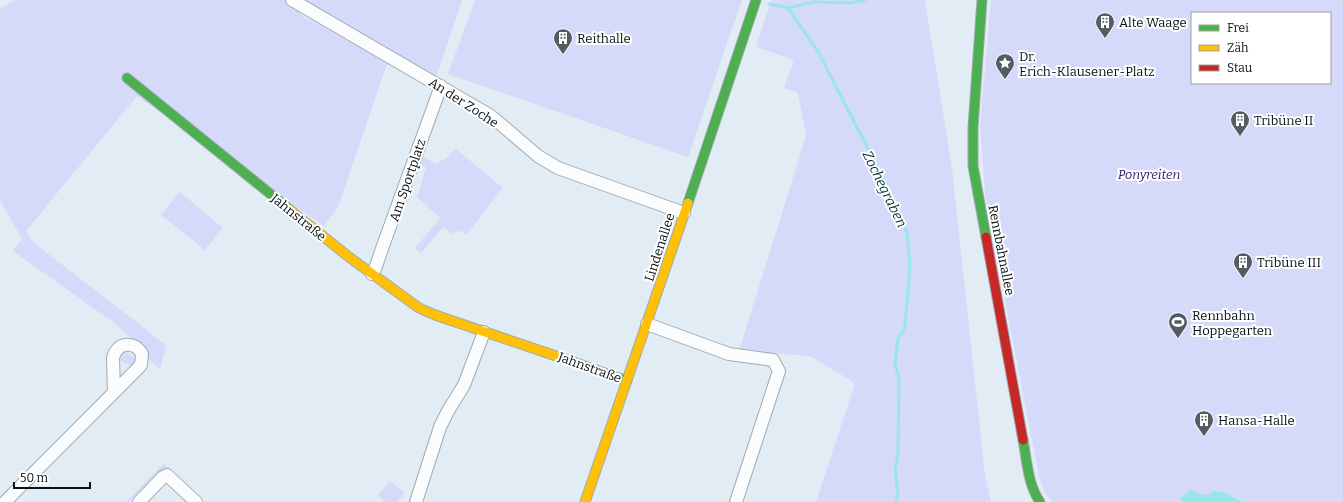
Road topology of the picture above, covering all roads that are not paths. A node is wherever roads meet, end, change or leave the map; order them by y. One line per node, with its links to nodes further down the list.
1 (292, 0): 5 (street, An der Zoche)
2 (756, 0): 6 (street, Lindenallee)
3 (982, 0): 18 (street, Rennbahnallee)
4 (127, 78): 7 (street, Jahnstraße)
5 (441, 86): 6 (street, An der Zoche); 7 (street, Am Sportplatz)
6 (684, 213): 8 (street, Lindenallee)
7 (372, 274): 9 (street, Jahnstraße)
8 (647, 324): 10 (street, Lindenallee); 17 (street)
9 (484, 332): 10 (street, Jahnstraße); 15 (street)
10 (627, 381): 16 (street, Lindenallee)
11 (114, 392): 12 (street)
12 (5, 502)
13 (139, 502): 14 (street)
14 (196, 502)
15 (416, 502)
16 (586, 502)
17 (736, 502)
18 (1040, 502)

